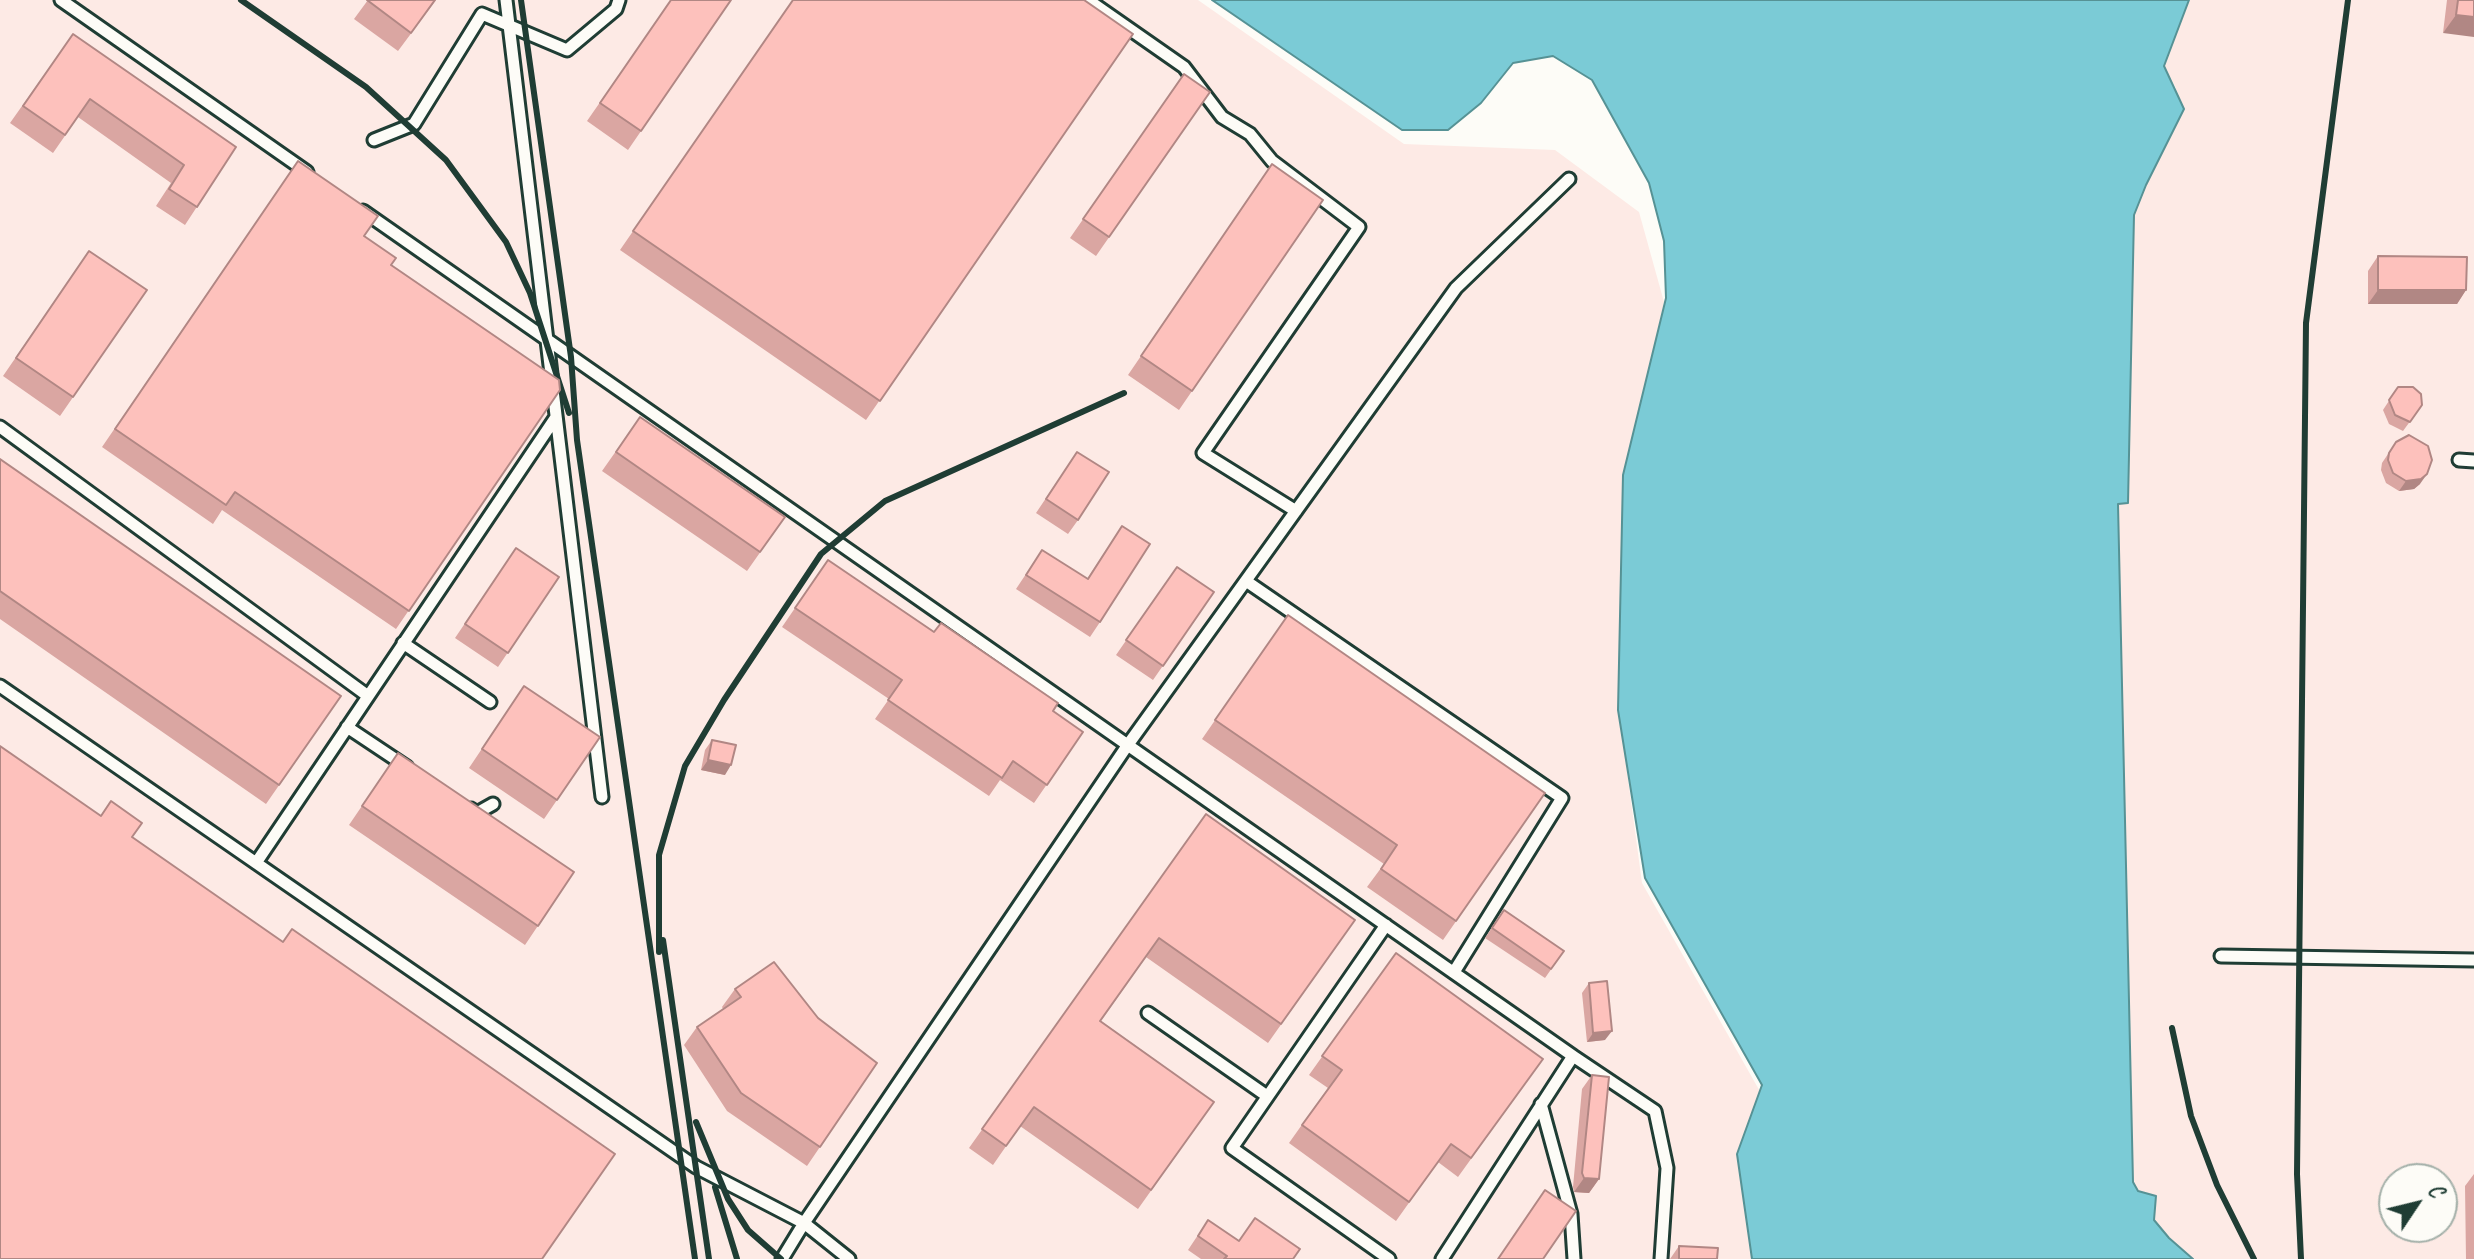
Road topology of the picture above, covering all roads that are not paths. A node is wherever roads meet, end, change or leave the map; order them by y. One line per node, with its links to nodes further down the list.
1 (61, 0): 8 (lane)
2 (506, 0): 5 (lane)
3 (619, 0): 5 (lane)
4 (1088, 0): 15 (lane)
5 (509, 25): 6 (lane); 10 (lane)
6 (374, 140)
7 (1569, 179): 15 (lane)
8 (323, 183)
9 (349, 201): 10 (lane)
10 (547, 340): 11 (lane); 22 (lane)
11 (556, 417): 17 (lane); 24 (lane)
12 (0, 427): 19 (lane)
13 (2459, 460): 14 (lane)
14 (2474, 461)
15 (1296, 511): 16 (lane)
16 (1246, 581): 22 (lane); 31 (lane)
17 (403, 643): 19 (lane); 20 (lane)
18 (0, 686): 27 (lane)
19 (368, 696): 21 (lane)
20 (490, 702)
21 (347, 727): 23 (lane); 27 (lane)
22 (1127, 746): 28 (lane); 36 (lane)
23 (412, 770)
24 (602, 797)
25 (464, 804): 26 (lane)
26 (493, 804)
27 (256, 863): 36 (lane)
28 (1386, 925): 31 (lane); 34 (lane)
29 (2221, 956): 30 (lane)
30 (2474, 960)
31 (1454, 972): 33 (lane)
32 (1148, 1013): 34 (lane)
33 (1573, 1056): 35 (lane); 42 (lane)
34 (1267, 1096): 39 (lane)
35 (1541, 1104): 40 (lane); 41 (lane)
36 (804, 1223): 37 (lane); 38 (lane)
37 (782, 1259)
38 (849, 1259)
39 (1389, 1259)
40 (1442, 1259)
41 (1574, 1259)
42 (1661, 1259)

